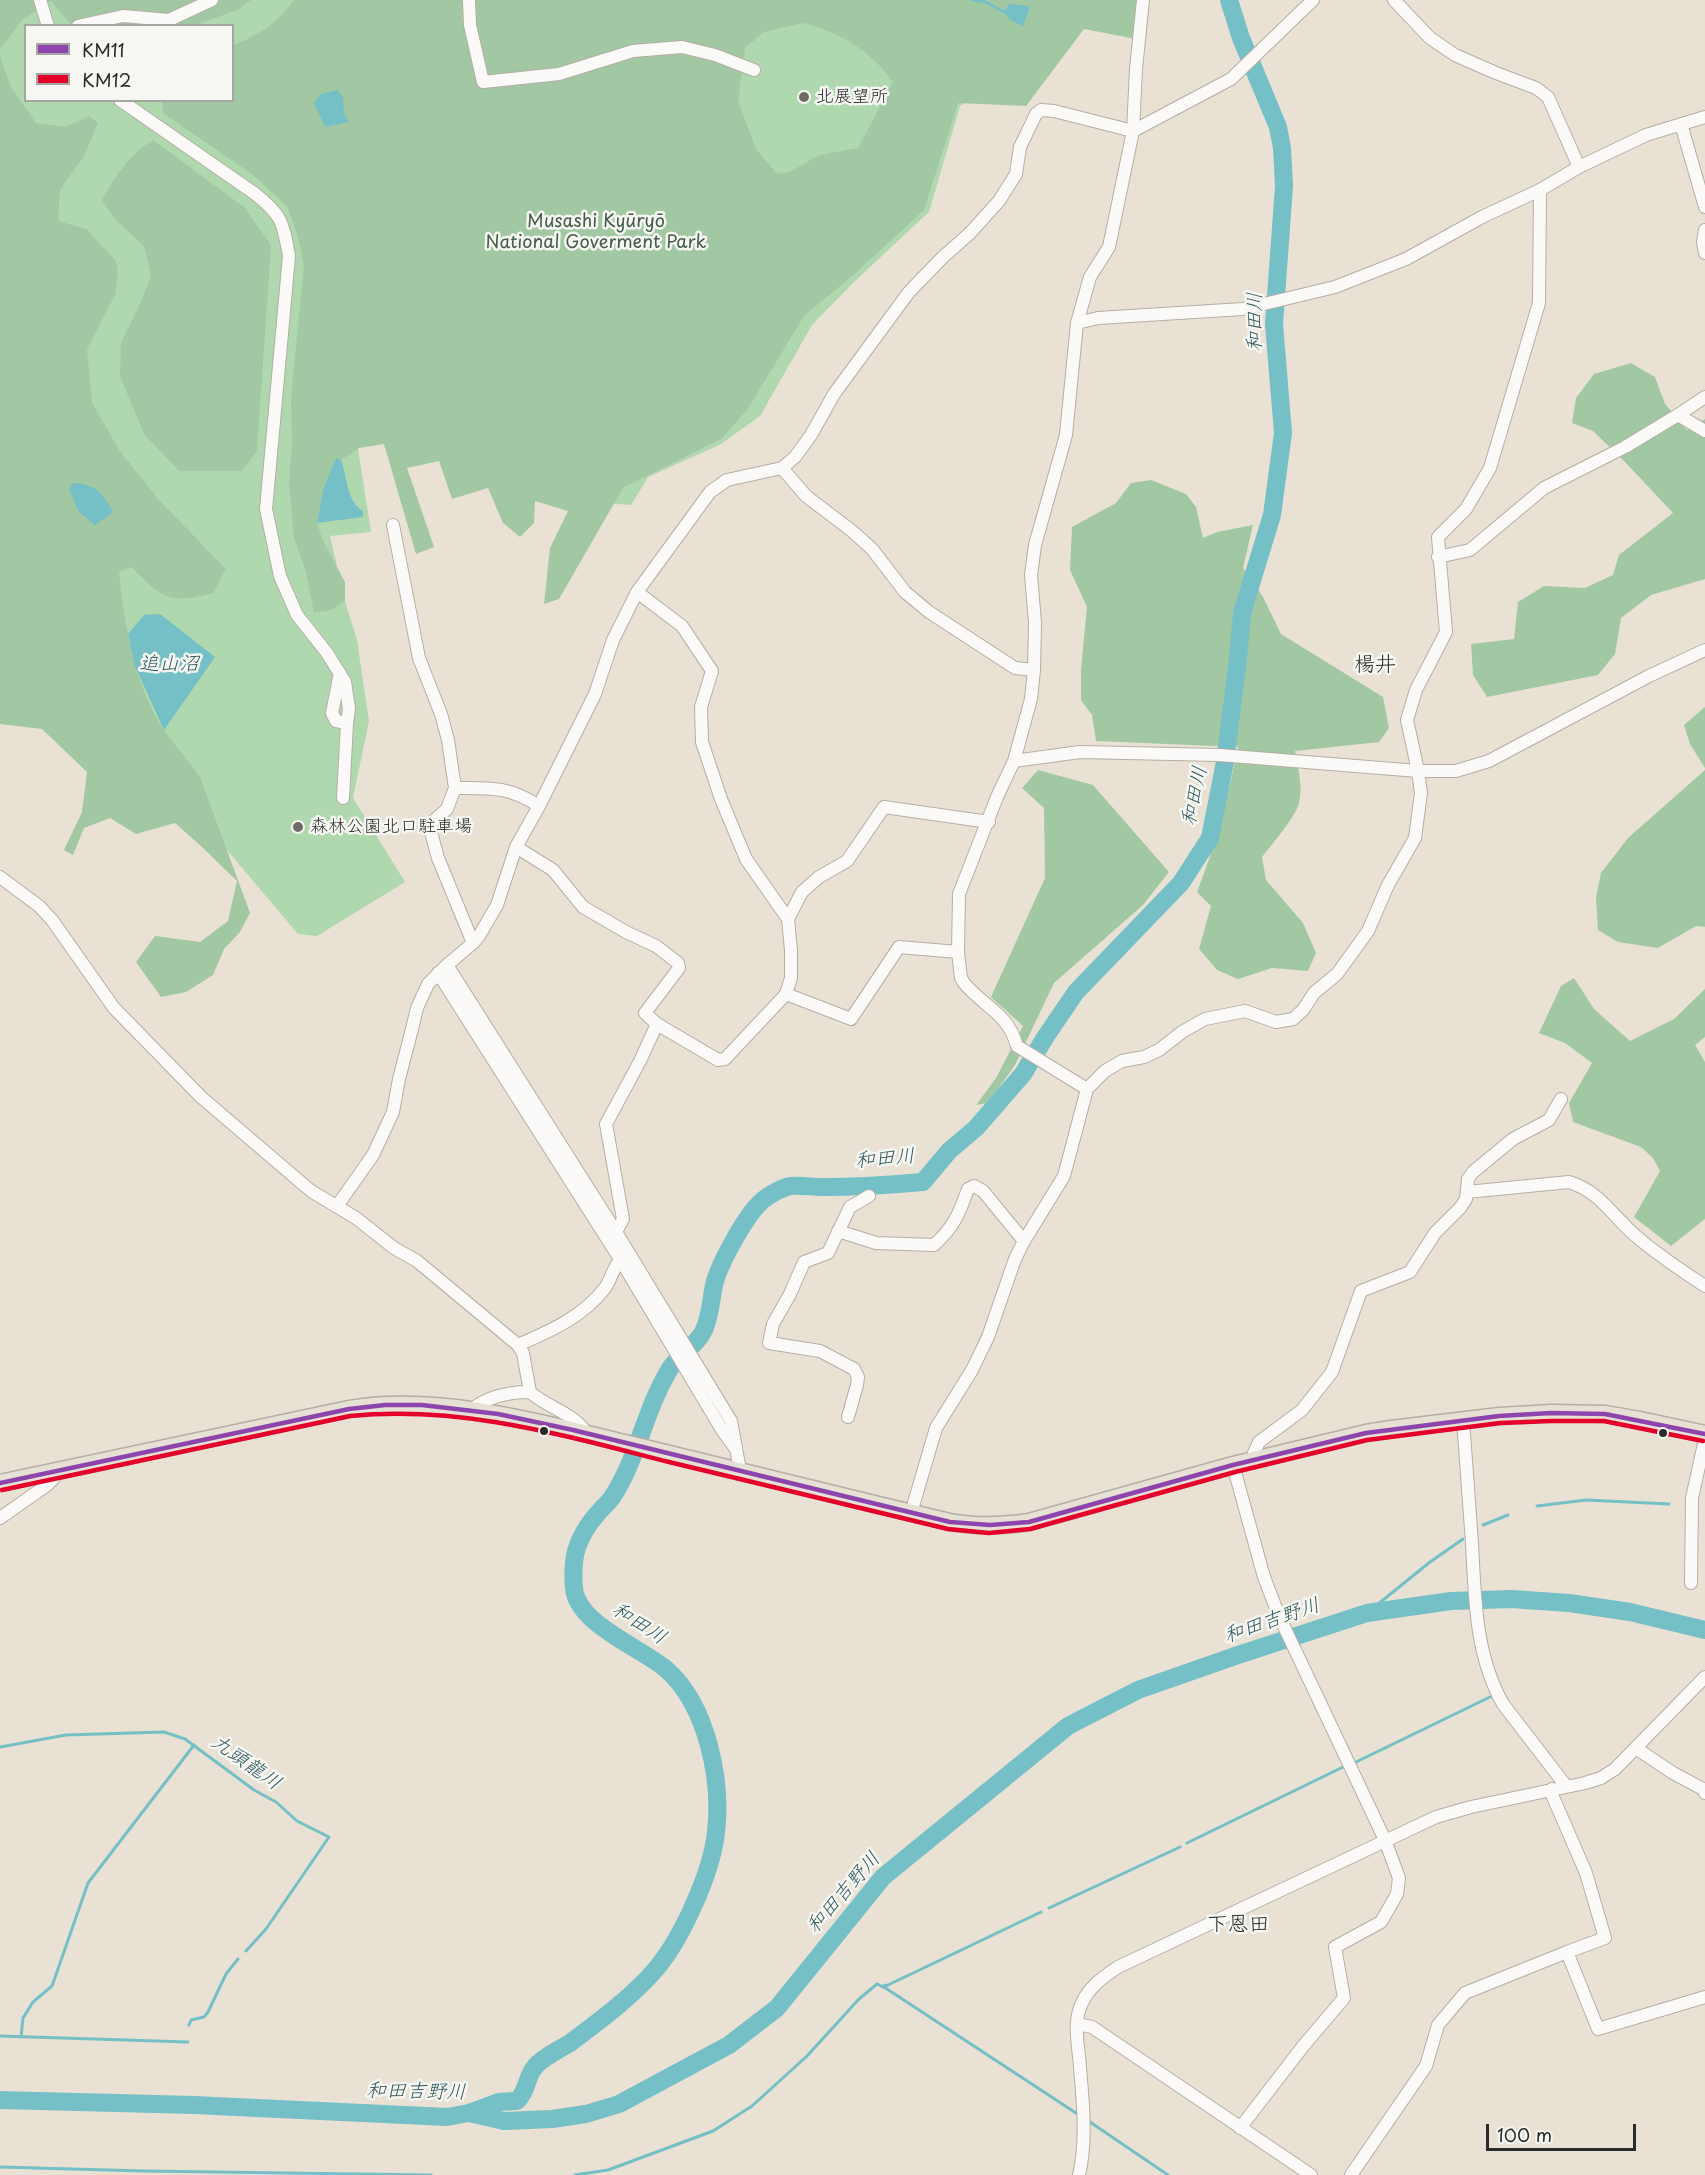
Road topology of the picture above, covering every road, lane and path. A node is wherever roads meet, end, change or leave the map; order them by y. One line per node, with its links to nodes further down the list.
1 (40, 0): 7 (street)
2 (212, 0): 8 (street)
3 (469, 0): 9 (street)
4 (1143, 0): 13 (street)
5 (1313, 0): 13 (street)
6 (1394, 0): 14 (street)
7 (47, 24)
8 (87, 24)
9 (754, 70)
10 (123, 102): 32 (street)
11 (1705, 117): 12 (street)
12 (1681, 124): 14 (street); 16 (street)
13 (1133, 131): 19 (street); 23 (street)
14 (1579, 167): 15 (street)
15 (1540, 190): 19 (street); 25 (street)
16 (1705, 207)
17 (1705, 230): 18 (street)
18 (1705, 253)
19 (1077, 323): 28 (street)
20 (1705, 397): 21 (street)
21 (1678, 415): 22 (street); 25 (street)
22 (1705, 431)
23 (782, 468): 26 (street); 28 (street)
24 (393, 525): 31 (street)
25 (1438, 557): 30 (street)
26 (637, 592): 33 (street); 37 (street)
27 (1705, 650): 30 (street)
28 (1034, 670): 29 (street)
29 (1014, 761): 30 (street); 34 (street)
30 (1418, 771): 43 (street)
31 (455, 788): 33 (street); 38 (street)
32 (343, 798)
33 (539, 806): 35 (street)
34 (989, 822): 37 (street); 39 (street)
35 (516, 847): 38 (street); 42 (street)
36 (0, 877): 47 (street)
37 (788, 919): 41 (street)
38 (473, 944): 40 (street)
39 (957, 952): 41 (street); 43 (street)
40 (442, 969): 47 (street); 49 (street); 51 (street)
41 (786, 994): 42 (street)
42 (657, 1024): 49 (street)
43 (1087, 1089): 50 (street)
44 (1561, 1099): 45 (street)
45 (1467, 1192): 52 (street); 60 (street)
46 (869, 1196): 48 (street)
47 (337, 1206): 53 (street)
48 (838, 1231): 50 (street); 56 (street)
49 (616, 1232): 51 (street)
50 (1024, 1241): 65 (street)
51 (624, 1257): 53 (street); 62 (street)
52 (1705, 1286)
53 (518, 1345): 54 (street)
54 (530, 1392): 55 (street); 58 (street)
55 (470, 1411): 58 (highway); 63 (highway)
56 (848, 1418)
57 (1463, 1420): 59 (highway); 60 (highway); 70 (street)
58 (586, 1433): 62 (highway)
59 (1705, 1437): 67 (street)
60 (1255, 1461): 61 (highway)
61 (1233, 1466): 65 (highway); 73 (street)
62 (740, 1470): 65 (highway)
63 (56, 1471): 64 (highway); 66 (street)
64 (0, 1483)
65 (911, 1513)
66 (0, 1518)
67 (1691, 1583)
68 (1705, 1677): 69 (street)
69 (1636, 1749): 70 (street); 72 (street)
70 (1566, 1786): 71 (street)
71 (1552, 1790): 73 (street); 74 (street)
72 (1704, 1790)
73 (1385, 1840): 76 (street); 77 (street)
74 (1567, 1952): 75 (street); 80 (street)
75 (1705, 1997)
76 (1077, 2024): 77 (street); 78 (street)
77 (1240, 2128): 79 (street)
78 (1079, 2175)
79 (1311, 2175)
80 (1351, 2175)

